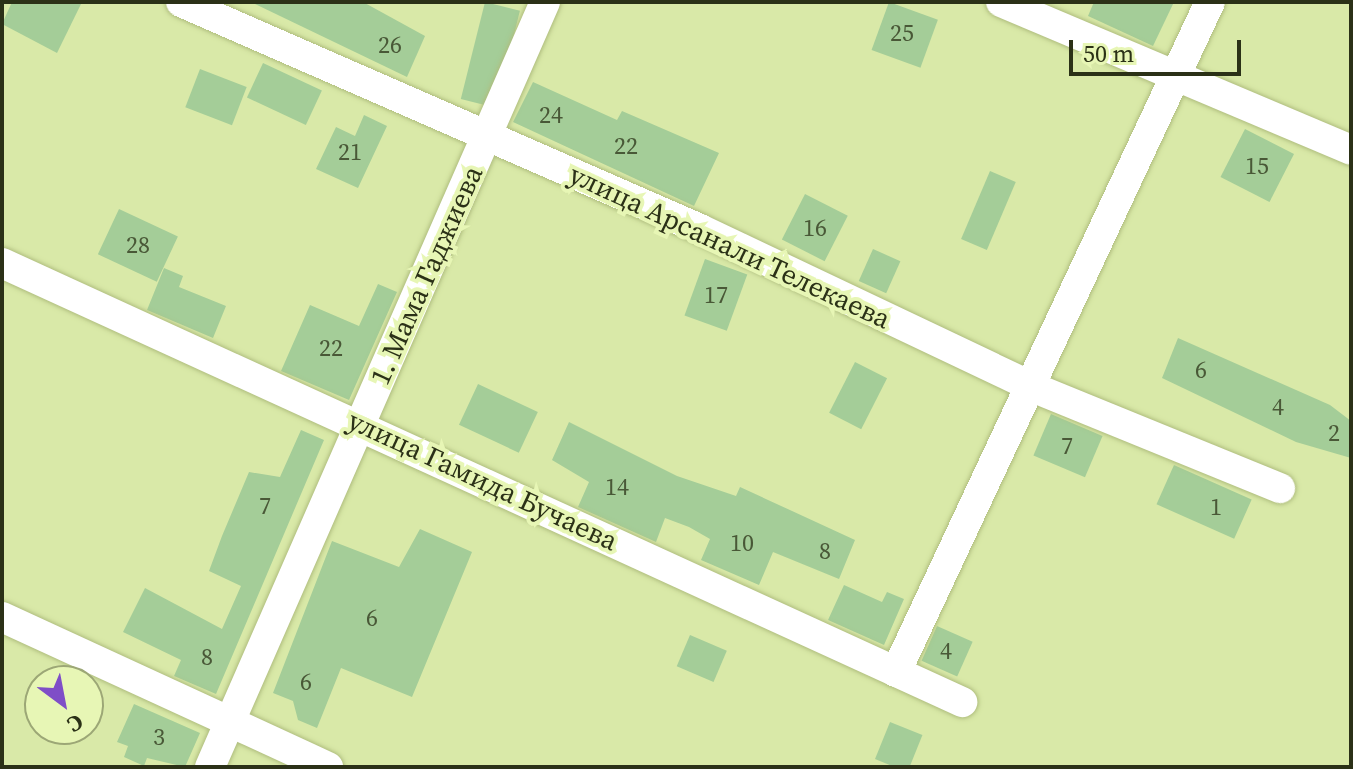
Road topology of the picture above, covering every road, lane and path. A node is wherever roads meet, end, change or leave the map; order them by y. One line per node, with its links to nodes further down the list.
1 (181, 2): 6 (street, улица Арсанали Телекаева)
2 (545, 2): 6 (street, 1. Мама Гаджиева)
3 (1001, 2): 5 (street)
4 (1210, 2): 5 (street)
5 (1176, 77): 7 (street); 9 (street)
6 (486, 136): 9 (street, улица Арсанали Телекаева); 10 (street, 1. Мама Гаджиева)
7 (1351, 150)
8 (2, 263): 10 (street, улица Гамида Бучаева)
9 (1032, 387): 11 (street, улица Арсанали Телекаева); 13 (street)
10 (361, 423): 13 (street, улица Гамида Бучаева); 15 (street, 1. Мама Гаджиева)
11 (1280, 488)
12 (2, 617): 15 (street)
13 (896, 672): 14 (street, улица Гамида Бучаева)
14 (962, 702)
15 (230, 722): 16 (street, 1. Мама Гаджиева); 17 (street)
16 (210, 767)
17 (328, 767)

